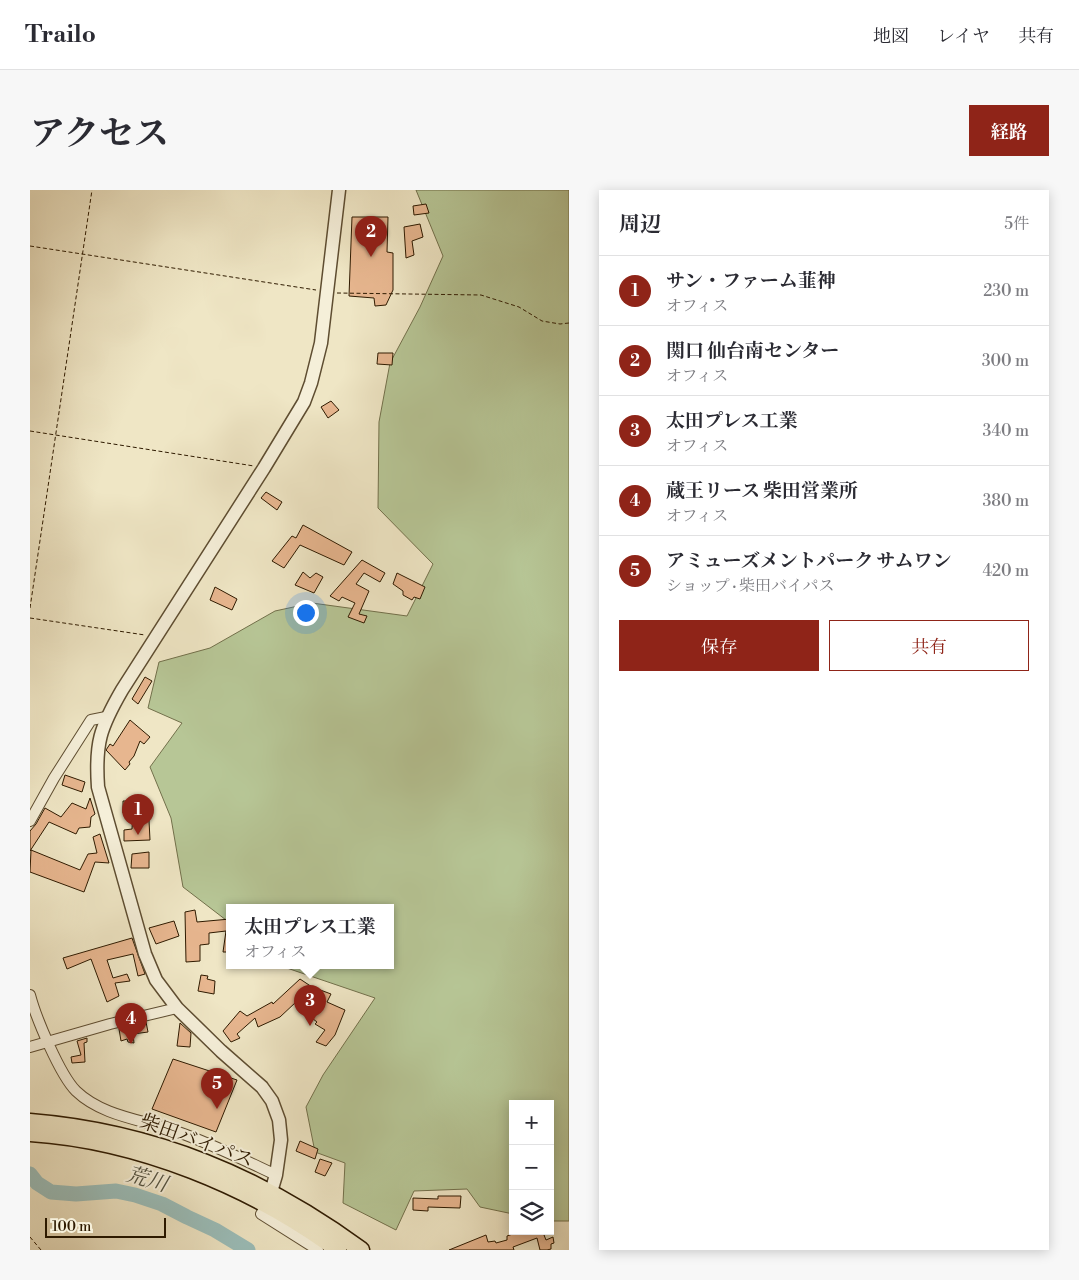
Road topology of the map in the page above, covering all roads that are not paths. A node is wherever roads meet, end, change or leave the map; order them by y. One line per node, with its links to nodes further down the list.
1 (340, 190): 2 (street)
2 (106, 717): 3 (street); 5 (street)
3 (30, 821)
4 (30, 995): 6 (street)
5 (177, 1008): 6 (street); 10 (street)
6 (48, 1042): 7 (street); 10 (street)
7 (30, 1047)
8 (30, 1122): 11 (highway, 柴田バイパス)
9 (30, 1133): 11 (highway, 柴田バイパス)
10 (276, 1175): 11 (street)
11 (269, 1198): 12 (street); 13 (highway, 柴田バイパス); 14 (highway, 柴田バイパス)
12 (318, 1250)
13 (338, 1250)
14 (361, 1250)

